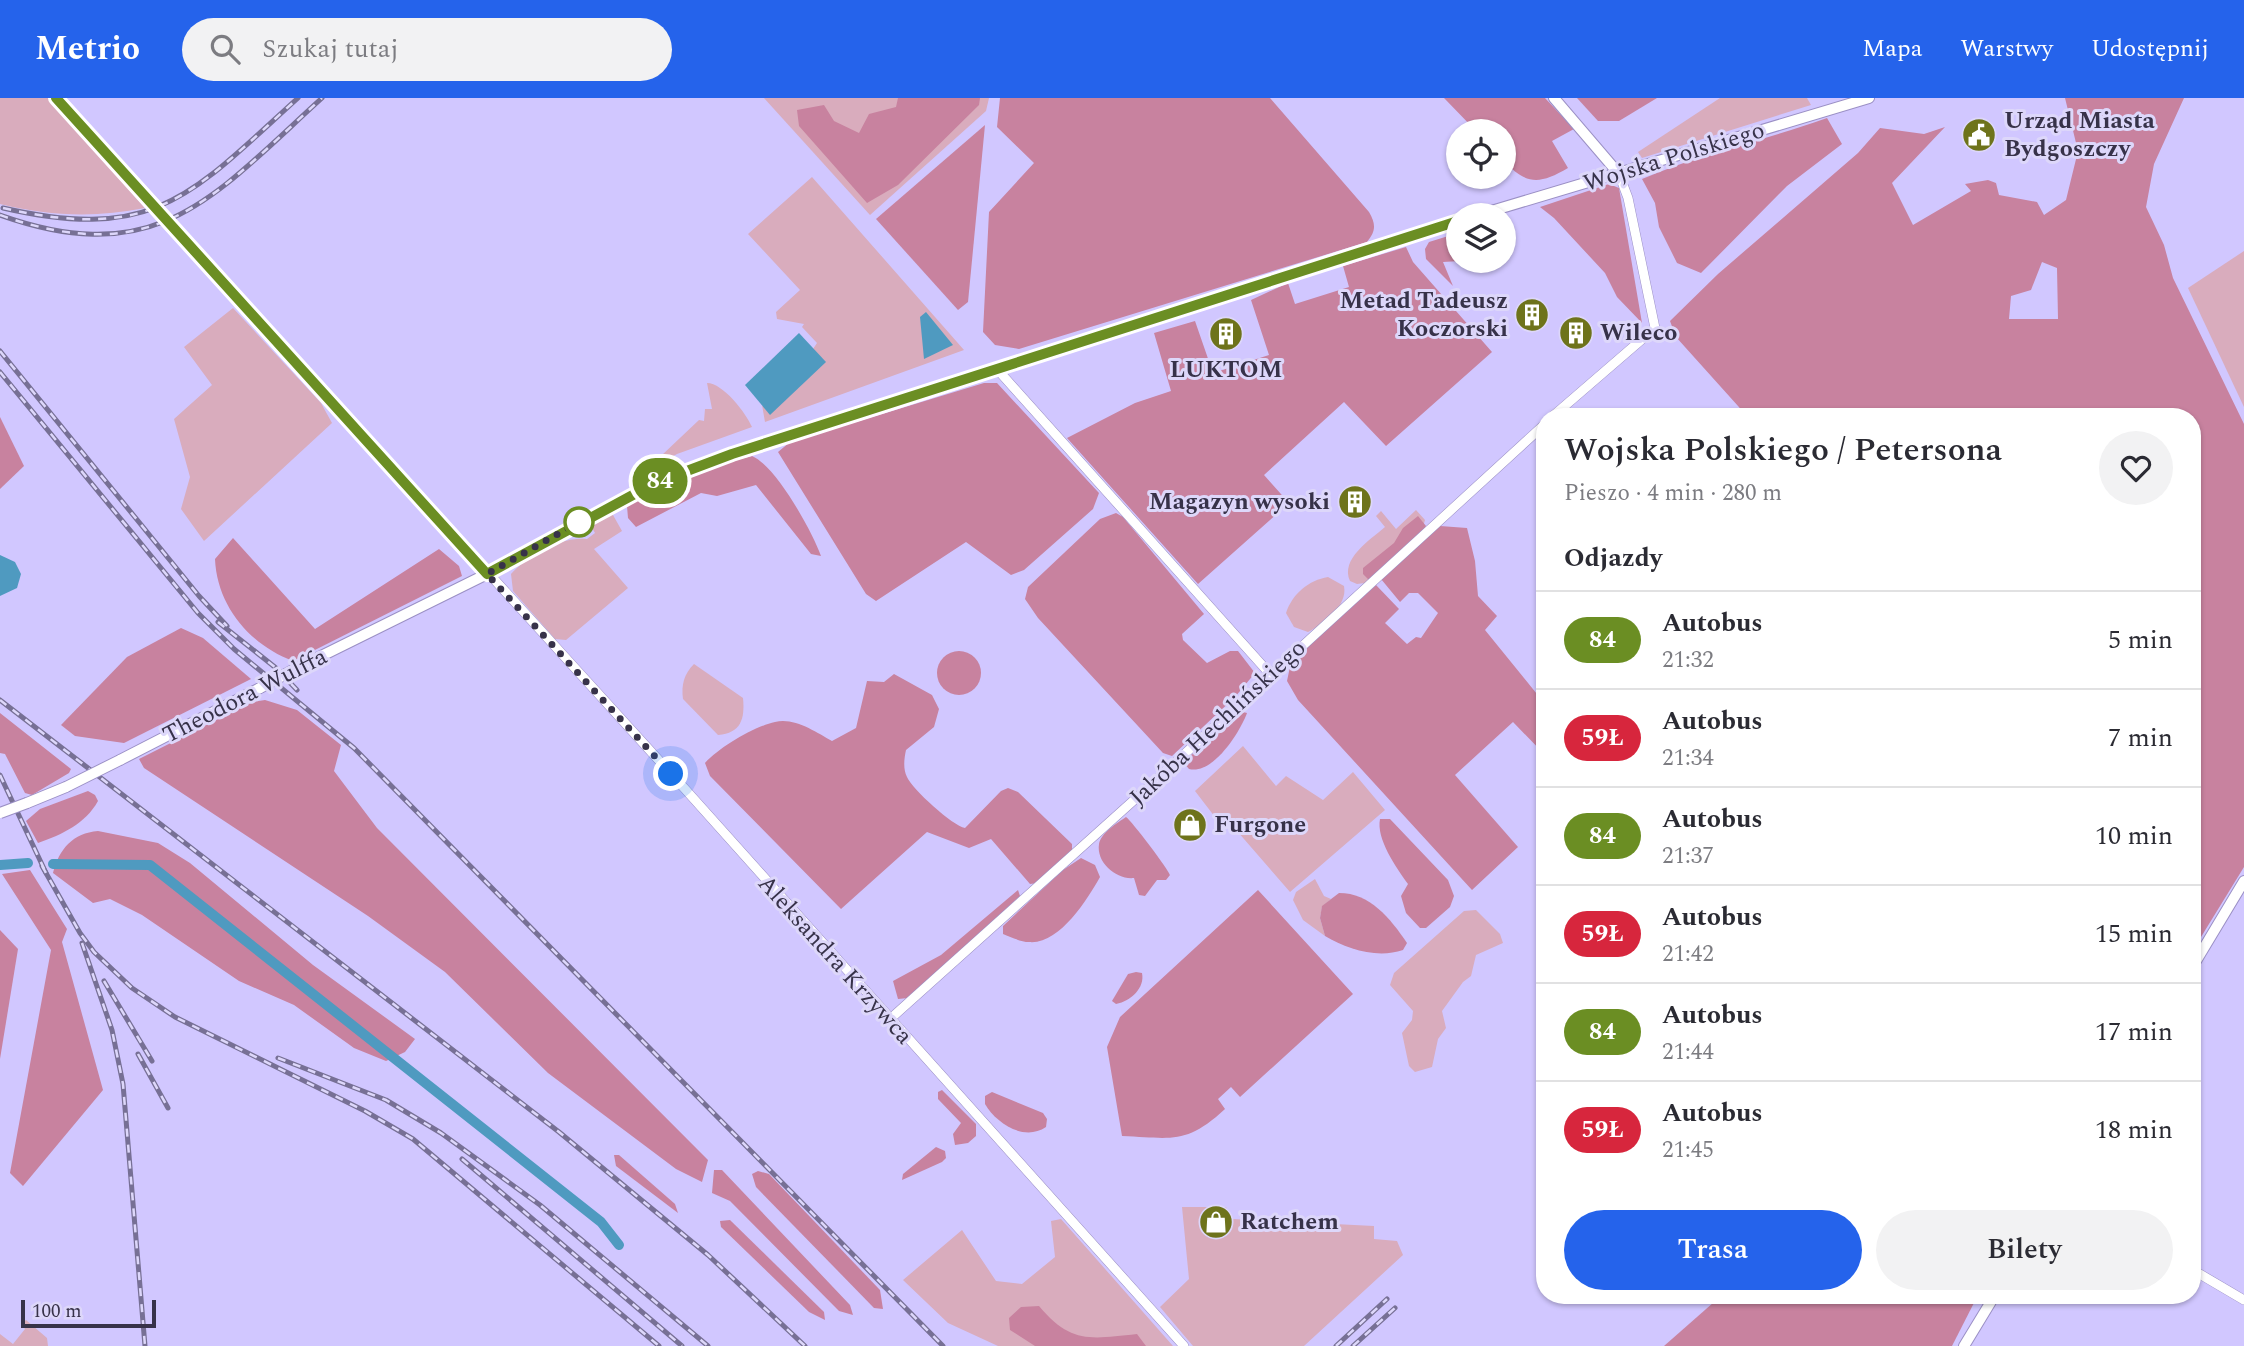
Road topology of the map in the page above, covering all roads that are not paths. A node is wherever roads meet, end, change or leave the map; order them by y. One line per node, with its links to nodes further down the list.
1 (56, 98): 10 (street, Aleksandra Krzywca)
2 (1554, 98): 4 (street)
3 (1870, 98): 4 (street, Wojska Polskiego)
4 (1619, 174): 5 (street, Wojska Polskiego); 8 (street)
5 (1516, 204)
6 (1446, 226): 7 (street)
7 (997, 369): 10 (street); 11 (street)
8 (1562, 408)
9 (1536, 432): 11 (street, Jakóba Hechlińskiego)
10 (487, 574): 12 (street, Theodora Wulffa, bridge); 15 (street, Aleksandra Krzywca)
11 (1270, 674): 15 (street, Jakóba Hechlińskiego)
12 (0, 813)
13 (2244, 881): 14 (street)
14 (2201, 953)
15 (889, 1020): 19 (street, Aleksandra Krzywca)
16 (2201, 1275): 17 (street)
17 (2244, 1300)
18 (1990, 1304): 20 (street)
19 (1184, 1346)
20 (1964, 1346)

